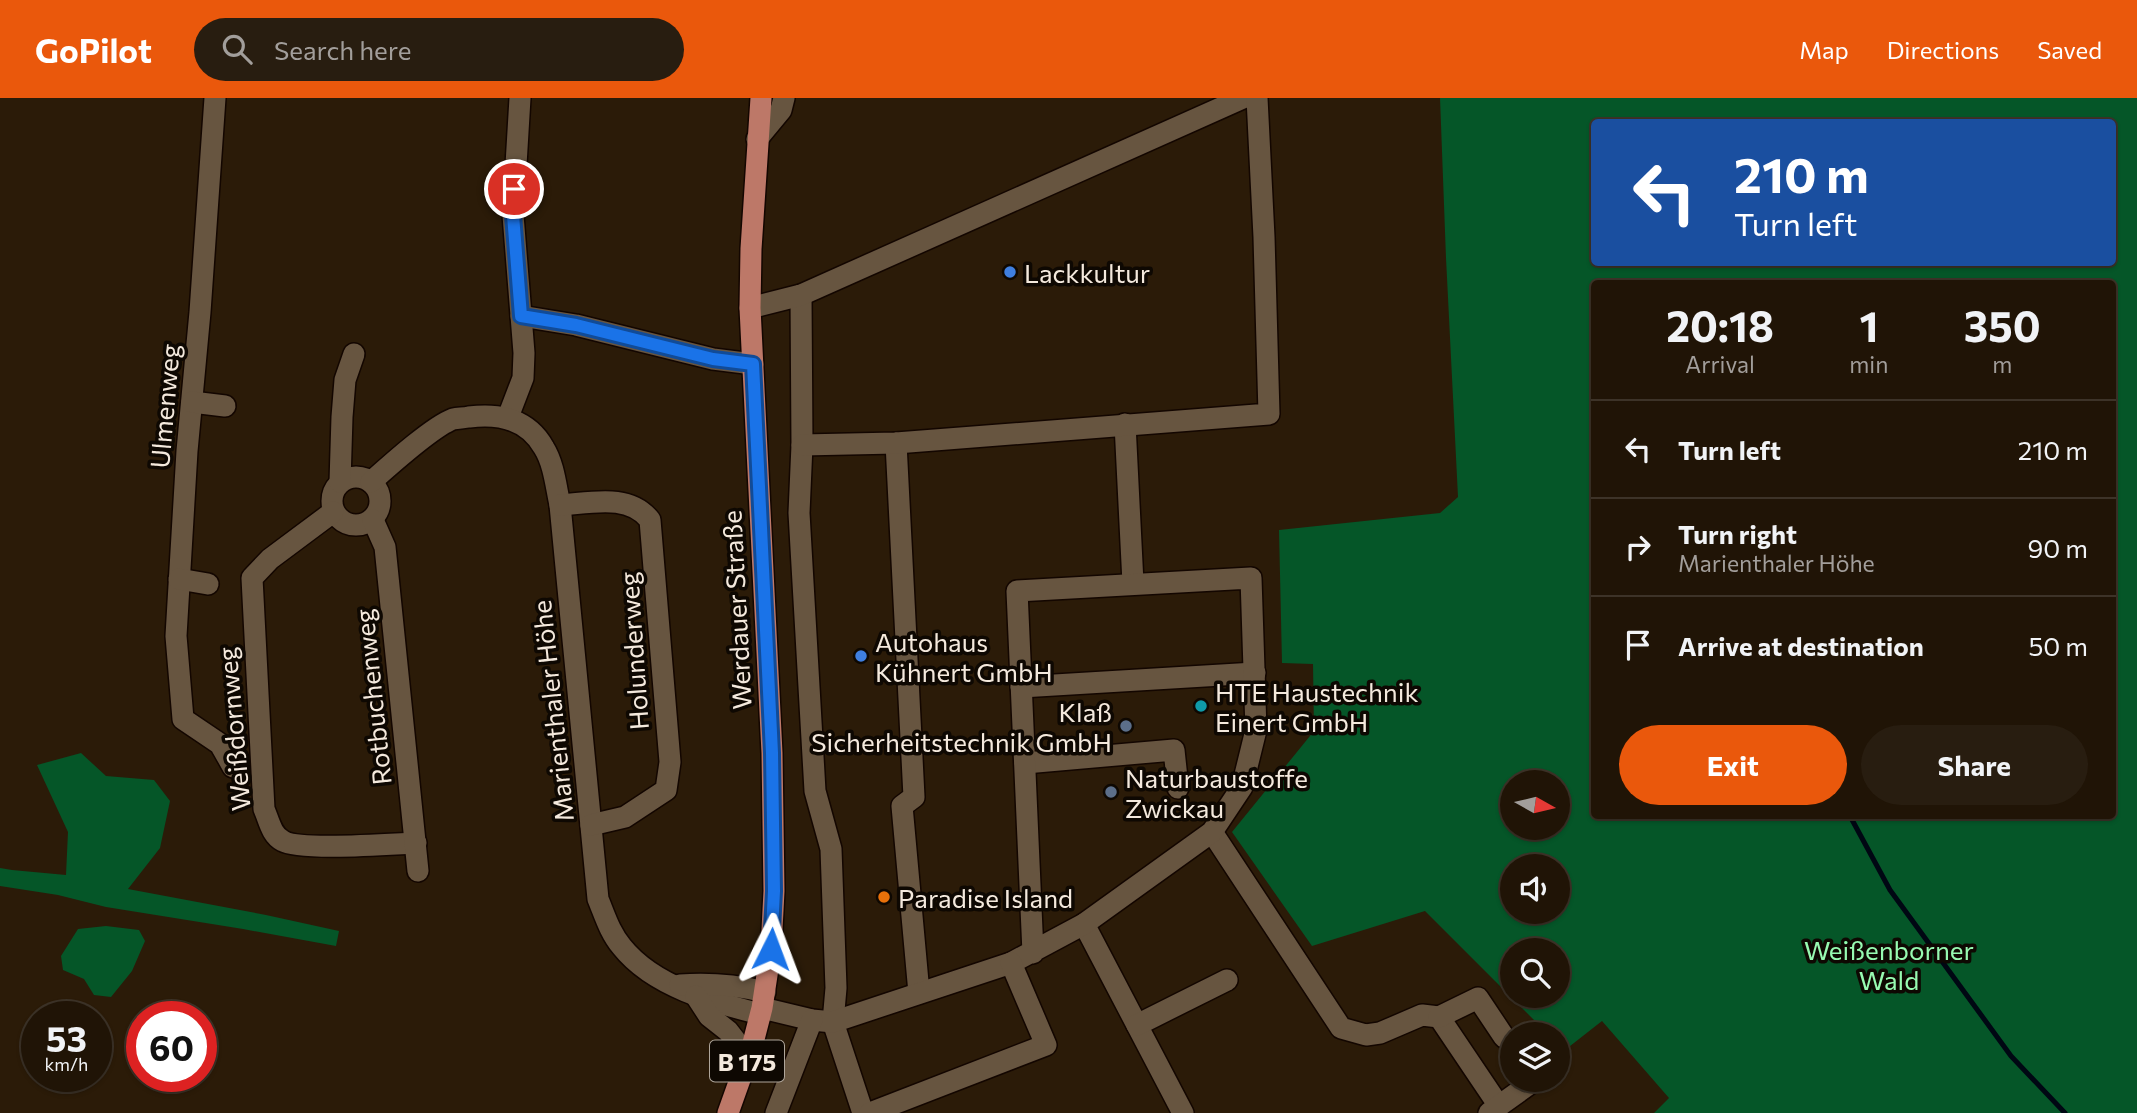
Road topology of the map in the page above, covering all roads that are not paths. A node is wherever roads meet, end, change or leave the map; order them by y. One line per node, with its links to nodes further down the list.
1 (215, 98): 13 (street, Ulmenweg)
2 (520, 98): 10 (street)
3 (761, 98): 7 (main road, Werdauer Straße / B 175)
4 (784, 98): 7 (street)
5 (1243, 98): 8 (street)
6 (1257, 98): 16 (street)
7 (757, 139): 9 (main road, Werdauer Straße / B 175)
8 (801, 295): 9 (street); 18 (street)
9 (750, 308): 12 (main road, Werdauer Straße / B 175)
10 (521, 316): 12 (street); 15 (street)
11 (354, 354): 19 (street)
12 (753, 364): 43 (main road, Werdauer Straße / B 175)
13 (192, 402): 14 (street); 24 (street, Ulmenweg)
14 (225, 406)
15 (508, 417): 20 (street); 21 (street, Marienthaler Höhe)
16 (1125, 424): 17 (street); 25 (street)
17 (896, 443): 18 (street); 41 (street)
18 (802, 445): 45 (street)
19 (340, 482): 20 (street); 22 (street)
20 (371, 482): 23 (street)
21 (560, 505): 32 (street, Marienthaler Höhe); 32 (street, Holunderweg)
22 (333, 512): 23 (street); 34 (street, Weißdornweg)
23 (373, 520): 34 (street, Rotbuchenweg)
24 (179, 579): 26 (street); 30 (street, Ulmenweg)
25 (1133, 583): 27 (street); 28 (street)
26 (208, 584)
27 (1255, 673): 28 (street); 33 (street)
28 (1021, 687): 29 (street)
29 (1025, 763): 31 (street); 37 (street)
30 (233, 767)
31 (1178, 788)
32 (591, 825): 40 (street, Marienthaler Höhe)
33 (1212, 832): 36 (street); 44 (street)
34 (416, 844): 35 (street, Rotbuchenweg)
35 (418, 871)
36 (1084, 924): 37 (street); 46 (street)
37 (1033, 953): 38 (street)
38 (1011, 963): 41 (street); 54 (street)
39 (1227, 980): 46 (street)
40 (675, 985): 42 (street, Marienthaler Höhe); 43 (street)
41 (919, 993): 45 (street)
42 (696, 996): 43 (street, Marienthaler Höhe); 48 (street, Marienthaler Höhe)
43 (762, 1004): 45 (street); 48 (main road, Werdauer Straße / B 175)
44 (1438, 1017): 47 (street); 50 (street)
45 (823, 1021): 52 (street); 53 (street)
46 (1137, 1025): 55 (street)
47 (1500, 1031)
48 (744, 1070): 51 (main road, Werdauer Straße / B 175)
49 (1518, 1092): 50 (street)
50 (1494, 1109)
51 (728, 1113)
52 (776, 1113)
53 (863, 1113)
54 (870, 1113)
55 (1183, 1113)

